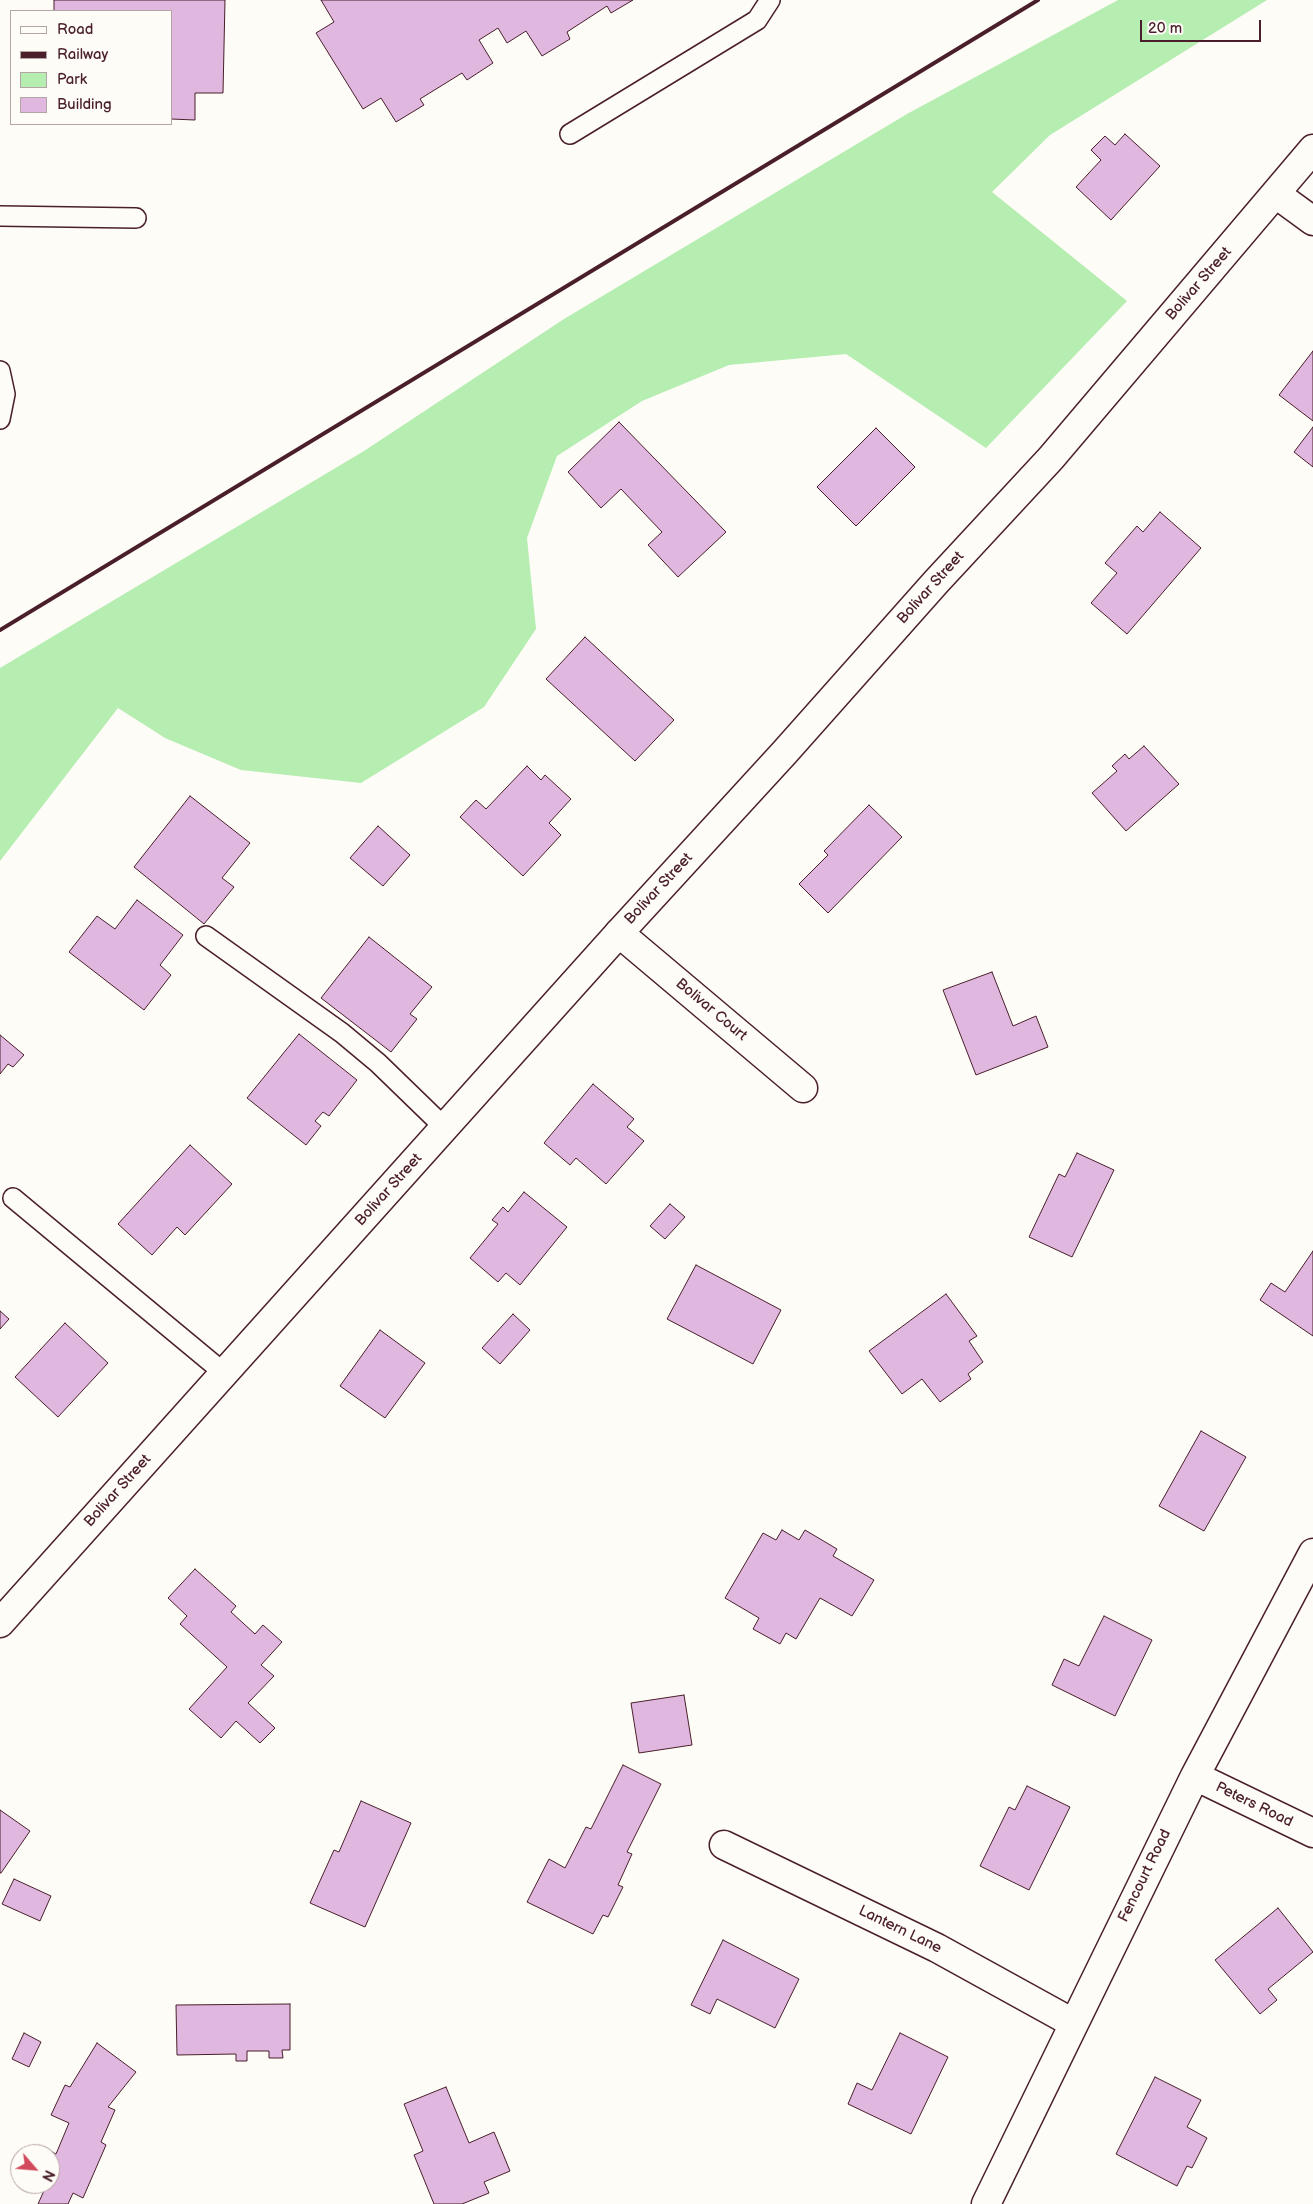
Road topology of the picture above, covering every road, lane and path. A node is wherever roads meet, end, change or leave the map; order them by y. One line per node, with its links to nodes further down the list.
1 (770, 0): 2 (lane)
2 (570, 134)
3 (1313, 149): 4 (street, Bolivar Street)
4 (1276, 194): 7 (street); 10 (street, Bolivar Street)
5 (0, 216): 6 (lane)
6 (136, 218)
7 (1313, 220)
8 (0, 371): 9 (lane)
9 (0, 419)
10 (619, 932): 12 (street, Bolivar Court); 13 (street, Bolivar Street)
11 (206, 936): 13 (lane)
12 (804, 1088)
13 (444, 1127): 15 (street, Bolivar Street)
14 (13, 1198): 15 (lane)
15 (224, 1373): 17 (street, Bolivar Street)
16 (1313, 1553): 18 (street, Fencourt Road)
17 (0, 1623)
18 (1194, 1776): 19 (street, Peters Road); 21 (street, Fencourt Road)
19 (1313, 1833)
20 (724, 1845): 21 (street, Lantern Lane)
21 (1073, 2023): 22 (street, Fencourt Road)
22 (986, 2204)

